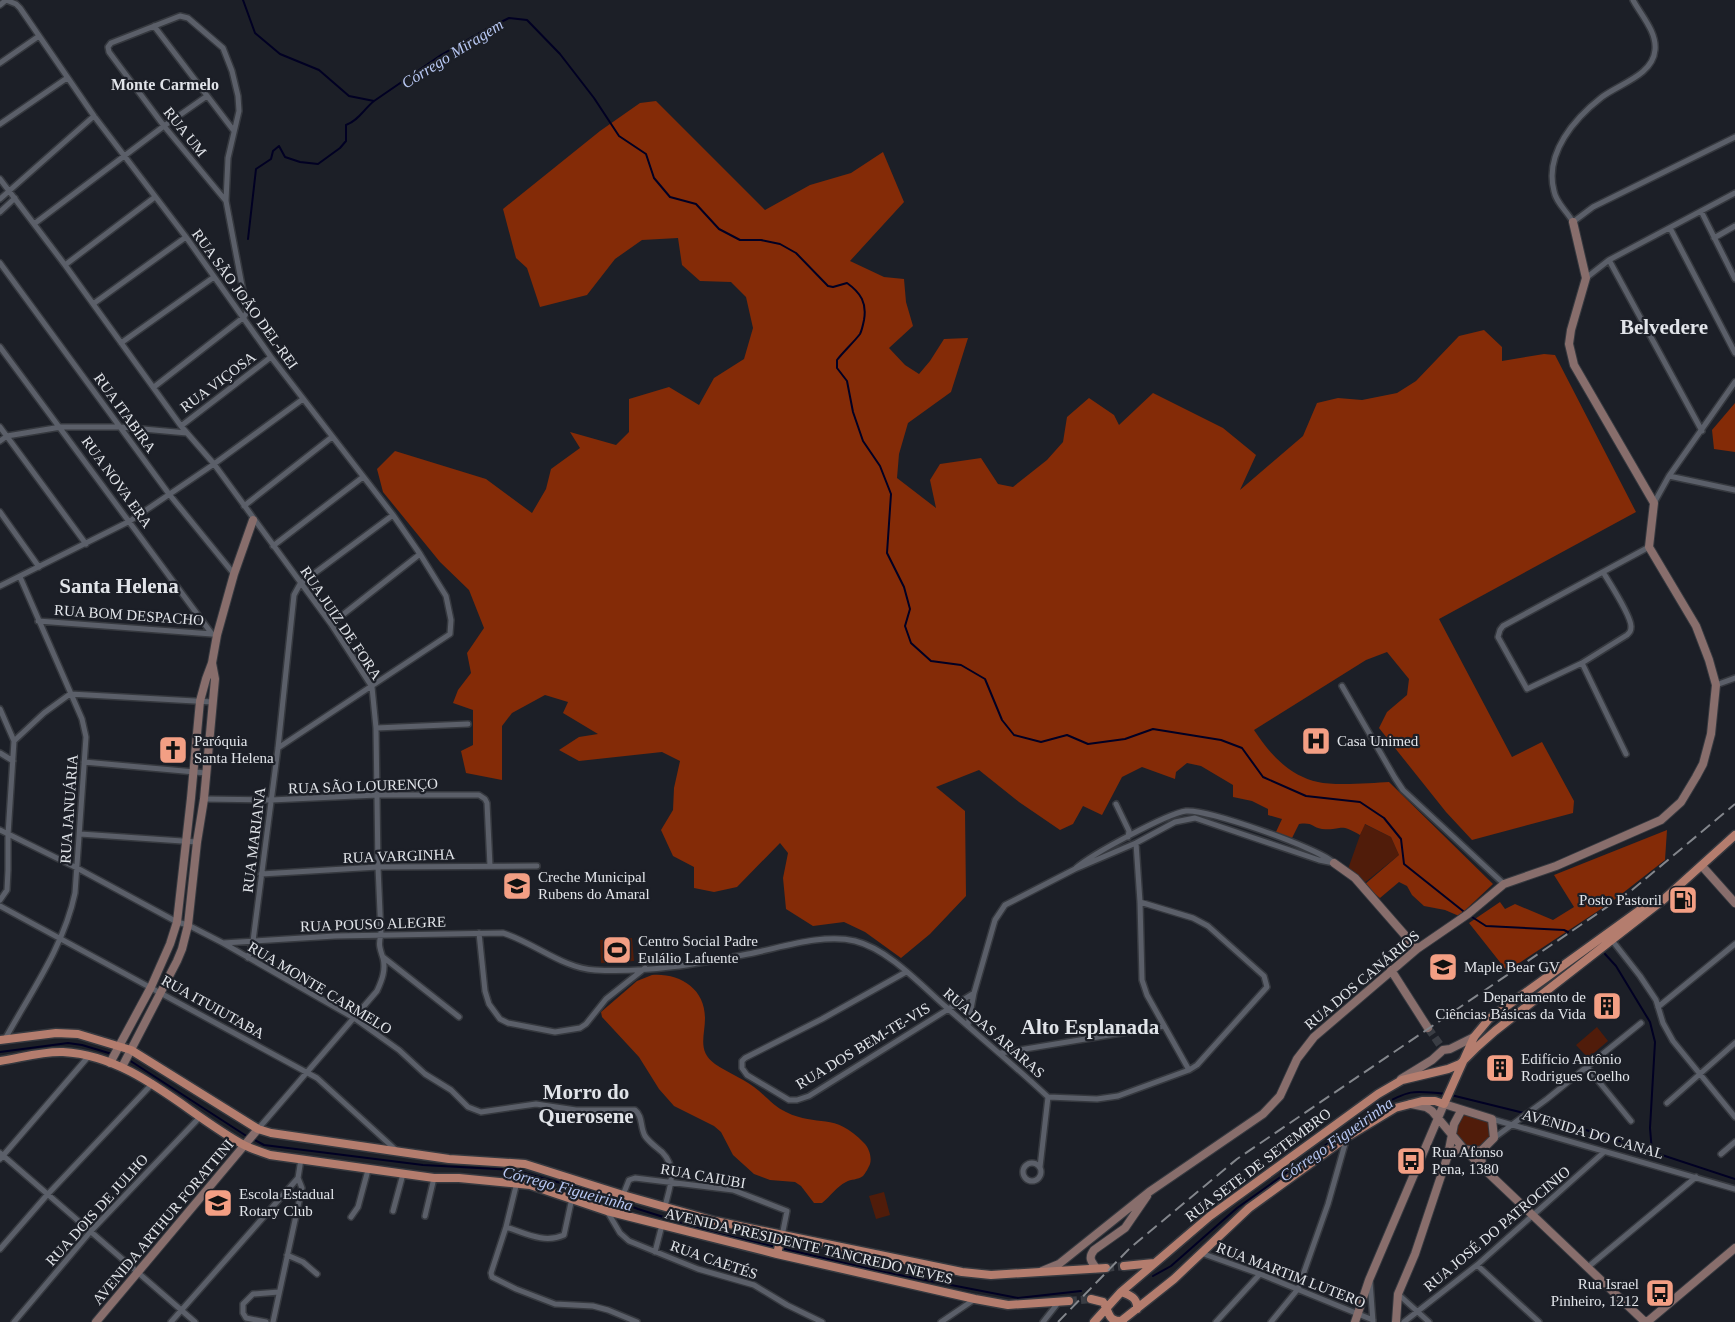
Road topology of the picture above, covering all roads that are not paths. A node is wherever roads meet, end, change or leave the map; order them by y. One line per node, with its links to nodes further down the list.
1 (6, 0): 3 (street); 5 (street, RUA SÃO JOÃO DEL-REI)
2 (1633, 0): 24 (street)
3 (0, 5)
4 (154, 26): 8 (street); 11 (street, RUA UM); 12 (street)
5 (39, 36): 6 (street); 7 (street, RUA SÃO JOÃO DEL-REI)
6 (0, 63)
7 (68, 78): 9 (street, RUA SÃO JOÃO DEL-REI); 10 (street)
8 (207, 96): 11 (street); 12 (street)
9 (94, 116): 14 (street, RUA SÃO JOÃO DEL-REI); 16 (street)
10 (0, 124)
11 (164, 126): 14 (street); 21 (street, RUA UM)
12 (234, 131): 21 (street)
13 (1735, 137): 24 (street)
14 (125, 156): 18 (street, RUA SÃO JOÃO DEL-REI); 25 (street)
15 (0, 179): 16 (street, RUA JUIZ DE FORA)
16 (9, 190): 19 (street, RUA JUIZ DE FORA); 20 (street)
17 (1735, 194): 22 (street)
18 (155, 197): 28 (street, RUA SÃO JOÃO DEL-REI); 32 (street)
19 (15, 198): 23 (street); 25 (street, RUA JUIZ DE FORA)
20 (0, 199)
21 (226, 201): 37 (street)
22 (1701, 211): 27 (street); 29 (street)
23 (0, 212)
24 (1573, 222): 34 (street)
25 (34, 224): 32 (street, RUA JUIZ DE FORA)
26 (1735, 226): 29 (street)
27 (1670, 228): 30 (street); 40 (street)
28 (186, 237): 33 (street, RUA SÃO JOÃO DEL-REI); 36 (street)
29 (1714, 238): 35 (street)
30 (1609, 260): 34 (street); 49 (street)
31 (0, 263): 48 (street, RUA ITABIRA)
32 (65, 266): 36 (street, RUA JUIZ DE FORA)
33 (214, 277): 37 (street, RUA SÃO JOÃO DEL-REI); 38 (street)
34 (1586, 278): 59 (street)
35 (1735, 279)
36 (93, 303): 38 (street, RUA JUIZ DE FORA)
37 (244, 317): 41 (street, RUA SÃO JOÃO DEL-REI); 43 (street)
38 (121, 343): 43 (street, RUA JUIZ DE FORA)
39 (0, 347): 47 (street, RUA NOVA ERA)
40 (1735, 353)
41 (271, 357): 44 (street, RUA SÃO JOÃO DEL-REI); 45 (street, RUA VIÇOSA)
42 (1735, 382): 49 (street)
43 (154, 387): 45 (street, RUA JUIZ DE FORA)
44 (303, 399): 52 (street, RUA SÃO JOÃO DEL-REI); 54 (street)
45 (181, 426): 50 (street, RUA JUIZ DE FORA)
46 (0, 427): 51 (street)
47 (61, 427): 48 (street); 51 (street); 64 (street, RUA NOVA ERA)
48 (121, 427): 50 (street); 58 (street, RUA ITABIRA)
49 (1702, 431): 55 (street)
50 (187, 433): 54 (street, RUA JUIZ DE FORA)
51 (7, 436): 53 (street); 65 (street)
52 (332, 437): 56 (street, RUA SÃO JOÃO DEL-REI); 60 (street)
53 (0, 441)
54 (214, 464): 58 (street); 60 (street, RUA JUIZ DE FORA)
55 (1669, 476): 57 (street); 59 (street)
56 (363, 477): 62 (street, RUA SÃO JOÃO DEL-REI); 66 (street)
57 (1735, 490)
58 (169, 494): 64 (street); 71 (street, RUA ITABIRA)
59 (1654, 503): 67 (street)
60 (244, 506): 63 (street, RUA JUIZ DE FORA)
61 (0, 512): 69 (street)
62 (393, 515): 68 (street, RUA SÃO JOÃO DEL-REI); 73 (street)
63 (254, 520): 66 (street, RUA JUIZ DE FORA); 71 (street)
64 (130, 521): 65 (street); 77 (street, RUA NOVA ERA)
65 (86, 544): 69 (street)
66 (273, 546): 73 (street, RUA JUIZ DE FORA)
67 (1649, 547): 70 (street); 81 (street)
68 (420, 554): 76 (street); 83 (street, RUA SÃO JOÃO DEL-REI)
69 (39, 567): 72 (street)
70 (1603, 572): 79 (street); 79 (street)
71 (234, 574): 77 (street)
72 (20, 577): 74 (street); 75 (street, RUA JANUÁRIA)
73 (300, 584): 76 (street, RUA JUIZ DE FORA); 91 (street, RUA MARIANA)
74 (0, 586)
75 (38, 621): 77 (street, RUA BOM DESPACHO); 84 (street, RUA JANUÁRIA)
76 (331, 624): 83 (street, RUA JUIZ DE FORA)
77 (214, 634): 78 (street)
78 (212, 663): 85 (street); 86 (street)
79 (1582, 663): 93 (street)
80 (1735, 678): 81 (street)
81 (1716, 685): 120 (street)
82 (1342, 686): 120 (street)
83 (372, 687): 89 (street, RUA JUIZ DE FORA); 91 (street)
84 (70, 694): 85 (street); 90 (street); 95 (street, RUA JANUÁRIA)
85 (200, 701): 86 (street); 96 (street)
86 (213, 702): 97 (street)
87 (0, 709): 90 (street)
88 (468, 724): 89 (street)
89 (376, 728): 98 (street, RUA JUIZ DE FORA)
90 (14, 741): 94 (street)
91 (278, 748): 100 (street, RUA MARIANA)
92 (0, 753): 94 (street)
93 (1626, 754)
94 (13, 761): 107 (street)
95 (84, 762): 96 (street); 105 (street, RUA JANUÁRIA)
96 (194, 771): 97 (street); 109 (street)
97 (206, 773): 99 (street)
98 (377, 795): 100 (street, RUA SÃO LOURENÇO); 113 (street, RUA SÃO LOURENÇO); 116 (street, RUA JUIZ DE FORA)
99 (204, 799): 100 (street, RUA SÃO LOURENÇO); 110 (street)
100 (271, 800): 119 (street, RUA MARIANA)
101 (1116, 804): 106 (street)
102 (1188, 811): 103 (street); 106 (street); 112 (street)
103 (1189, 818): 111 (street); 112 (street)
104 (0, 830): 107 (street, RUA MONTE CARMELO)
105 (80, 834): 109 (street); 117 (street, RUA JANUÁRIA)
106 (1131, 834): 118 (street)
107 (8, 835): 117 (street, RUA MONTE CARMELO); 122 (street)
108 (1735, 835): 115 (main road)
109 (185, 842): 110 (street); 126 (street)
110 (197, 842): 127 (street)
111 (1136, 843): 118 (street); 123 (street)
112 (1334, 862): 135 (street)
113 (490, 866): 114 (street, RUA VARGINHA); 116 (street, RUA VARGINHA)
114 (537, 866)
115 (1702, 866): 121 (main road); 124 (street)
116 (378, 867): 119 (street, RUA VARGINHA); 129 (street, RUA JUIZ DE FORA)
117 (77, 868): 126 (street, RUA MONTE CARMELO); 130 (street, RUA JANUÁRIA)
118 (1075, 869): 142 (street)
119 (261, 874): 132 (street, RUA MARIANA)
120 (1504, 884): 135 (street, RUA DOS CANÁRIOS)
121 (1670, 892): 131 (main road); 144 (main road)
122 (0, 900)
123 (1140, 902): 152 (street); 166 (street, RUA DAS ARARAS)
124 (1735, 903)
125 (0, 906): 130 (street, RUA ITUIUTABA)
126 (177, 922): 127 (street, RUA MONTE CARMELO); 141 (street)
127 (188, 926): 133 (street, RUA MONTE CARMELO); 143 (street)
128 (479, 933): 129 (street, RUA POUSO ALEGRE); 138 (street, RUA POUSO ALEGRE); 138 (street)
129 (381, 935): 132 (street, RUA POUSO ALEGRE); 136 (street, RUA JUIZ DE FORA)
130 (61, 938): 141 (street, RUA ITUIUTABA); 155 (street, RUA JANUÁRIA)
131 (1611, 939): 145 (main road); 146 (street)
132 (253, 941): 133 (street, RUA POUSO ALEGRE); 137 (street, RUA MARIANA)
133 (223, 943): 137 (street, RUA MONTE CARMELO)
134 (1735, 944): 146 (street)
135 (1417, 949): 139 (street, RUA DOS CANÁRIOS)
136 (383, 957): 148 (street); 149 (street, RUA JUIZ DE FORA)
137 (248, 958): 149 (street, RUA MONTE CARMELO)
138 (645, 968): 140 (street, RUA DAS ARARAS)
139 (1391, 970): 153 (street); 206 (street, RUA DOS CANÁRIOS)
140 (906, 972): 147 (street, RUA DAS ARARAS); 147 (street, RUA DOS BEM-TE-VIS)
141 (151, 987): 143 (street, RUA ITUIUTABA); 157 (street)
142 (974, 993): 147 (street); 151 (street)
143 (161, 994): 158 (street); 167 (street, RUA ITUIUTABA)
144 (1524, 994): 145 (main road); 154 (main road)
145 (1532, 1003): 163 (main road)
146 (1658, 1007): 168 (street)
147 (948, 1009): 151 (street, RUA DAS ARARAS)
148 (459, 1017)
149 (354, 1018): 167 (street, RUA JUIZ DE FORA); 203 (street, RUA MONTE CARMELO)
150 (1641, 1023): 165 (street)
151 (968, 1025): 159 (street, RUA DAS ARARAS)
152 (1164, 1026): 159 (street); 166 (street)
153 (1428, 1028)
154 (1474, 1036): 163 (main road); 170 (street)
155 (3, 1039): 157 (main road, AVENIDA PRESIDENTE TANCREDO NEVES)
156 (1735, 1043): 168 (street)
157 (120, 1046): 158 (main road, AVENIDA PRESIDENTE TANCREDO NEVES); 162 (street)
158 (130, 1050): 164 (street); 182 (main road, AVENIDA PRESIDENTE TANCREDO NEVES)
159 (1001, 1053): 171 (street, RUA DAS ARARAS)
160 (88, 1057): 161 (main road, AVENIDA PRESIDENTE TANCREDO NEVES); 162 (main road, AVENIDA PRESIDENTE TANCREDO NEVES); 193 (street)
161 (1, 1062)
162 (110, 1064): 164 (main road, AVENIDA PRESIDENTE TANCREDO NEVES)
163 (1460, 1064): 170 (main road, RUA SETE DE SETEMBRO); 172 (main road)
164 (122, 1067): 169 (main road, AVENIDA PRESIDENTE TANCREDO NEVES)
165 (1587, 1067): 180 (street); 181 (street)
166 (1189, 1070): 171 (street, RUA DAS ARARAS)
167 (307, 1073): 182 (street, RUA JUIZ DE FORA); 190 (street, RUA ITUIUTABA)
168 (1699, 1074): 173 (street); 178 (street)
169 (153, 1083): 176 (main road, AVENIDA PRESIDENTE TANCREDO NEVES); 207 (street)
170 (1392, 1084): 210 (main road, RUA SETE DE SETEMBRO)
171 (1048, 1097): 196 (street)
172 (1445, 1102): 174 (main road, RUA SETE DE SETEMBRO); 175 (street, AVENIDA DO CANAL); 177 (street)
173 (1667, 1103)
174 (1408, 1104): 177 (street); 184 (main road, RUA SETE DE SETEMBRO)
175 (1461, 1111): 179 (street, AVENIDA DO CANAL); 183 (street)
176 (200, 1117): 186 (main road, AVENIDA PRESIDENTE TANCREDO NEVES); 219 (street, RUA DOIS DE JULHO)
177 (1438, 1117): 183 (street); 237 (street)
178 (1735, 1117)
179 (1492, 1119): 181 (street, AVENIDA DO CANAL); 185 (street)
180 (1631, 1121)
181 (1512, 1125): 185 (street); 191 (street, AVENIDA DO CANAL)
182 (258, 1129): 186 (street, AVENIDA ARTHUR FORATTINI); 190 (main road, AVENIDA PRESIDENTE TANCREDO NEVES)
183 (1452, 1133): 188 (street); 194 (street)
184 (1347, 1137): 210 (main road, RUA SETE DE SETEMBRO); 238 (street)
185 (1494, 1138): 189 (street)
186 (248, 1142): 195 (main road, AVENIDA PRESIDENTE TANCREDO NEVES); 234 (street, AVENIDA ARTHUR FORATTINI)
187 (1735, 1142): 192 (street)
188 (1463, 1148): 189 (street); 194 (street); 197 (street)
189 (1481, 1151): 197 (street)
190 (398, 1152): 208 (main road, AVENIDA PRESIDENTE TANCREDO NEVES)
191 (1604, 1152): 200 (street, AVENIDA DO CANAL); 215 (street, RUA JOSÉ DO PATROCINIO)
192 (1721, 1154)
193 (1, 1155): 207 (street)
194 (1448, 1155): 241 (street)
195 (302, 1159): 198 (main road, AVENIDA PRESIDENTE TANCREDO NEVES); 201 (street)
196 (1040, 1167)
197 (1482, 1167): 215 (street)
198 (368, 1170): 199 (main road, AVENIDA PRESIDENTE TANCREDO NEVES); 216 (street)
199 (403, 1174): 202 (main road, AVENIDA PRESIDENTE TANCREDO NEVES); 212 (street)
200 (1696, 1177): 205 (street, AVENIDA DO CANAL); 230 (street)
201 (298, 1178): 226 (street); 248 (street)
202 (434, 1178): 204 (main road, AVENIDA PRESIDENTE TANCREDO NEVES); 214 (street)
203 (671, 1181): 208 (street, RUA CAIUBI); 211 (street); 220 (street, RUA CAIUBI)
204 (517, 1182): 209 (main road, AVENIDA PRESIDENTE TANCREDO NEVES); 218 (street)
205 (1735, 1189)
206 (1149, 1192): 231 (street); 233 (street, RUA DOS CANÁRIOS)
207 (47, 1195): 219 (street); 222 (street)
208 (623, 1196): 211 (main road, AVENIDA PRESIDENTE TANCREDO NEVES)
209 (572, 1198): 213 (main road, AVENIDA PRESIDENTE TANCREDO NEVES); 218 (street)
210 (1244, 1201): 224 (main road, RUA SETE DE SETEMBRO); 227 (main road, RUA SETE DE SETEMBRO)
211 (665, 1206): 220 (main road, AVENIDA PRESIDENTE TANCREDO NEVES)
212 (393, 1211)
213 (607, 1211): 217 (main road, AVENIDA PRESIDENTE TANCREDO NEVES); 223 (street, RUA CAETÉS)
214 (425, 1216)
215 (1533, 1216): 228 (street, RUA JOSÉ DO PATROCINIO); 230 (street)
216 (351, 1217)
217 (662, 1225): 223 (street); 225 (main road, AVENIDA PRESIDENTE TANCREDO NEVES)
218 (506, 1227): 259 (street)
219 (91, 1231): 234 (street); 253 (street, RUA DOIS DE JULHO)
220 (781, 1237): 225 (main road); 233 (main road, AVENIDA PRESIDENTE TANCREDO NEVES)
221 (1735, 1248): 270 (street)
222 (0, 1249)
223 (655, 1252): 260 (street, RUA CAETÉS)
224 (1201, 1253): 236 (street, RUA MARTIM LUTERO); 247 (main road, RUA SETE DE SETEMBRO)
225 (777, 1254): 242 (main road, AVENIDA PRESIDENTE TANCREDO NEVES)
226 (287, 1255): 235 (street); 239 (street)
227 (1155, 1263): 229 (main road); 240 (main road, RUA SETE DE SETEMBRO)
228 (1476, 1265): 249 (street, RUA JOSÉ DO PATROCINIO); 269 (street)
229 (1124, 1266)
230 (1588, 1267): 270 (street)
231 (1096, 1268): 232 (main road, AVENIDA PRESIDENTE TANCREDO NEVES); 233 (main road, AVENIDA PRESIDENTE TANCREDO NEVES)
232 (1106, 1268)
233 (1041, 1272)
234 (138, 1274): 248 (street); 254 (street, AVENIDA ARTHUR FORATTINI)
235 (317, 1274)
236 (1260, 1274): 238 (street, RUA MARTIM LUTERO); 264 (street)
237 (1370, 1280): 250 (street); 252 (street)
238 (1298, 1289): 250 (street, RUA MARTIM LUTERO); 265 (street)
239 (279, 1292): 257 (street); 258 (street)
240 (1121, 1292): 246 (main road, RUA SETE DE SETEMBRO); 247 (main road)
241 (1398, 1294): 249 (street); 266 (street)
242 (975, 1299): 245 (main road, AVENIDA PRESIDENTE TANCREDO NEVES); 261 (street)
243 (1091, 1299): 246 (main road)
244 (1069, 1300): 245 (main road, AVENIDA PRESIDENTE TANCREDO NEVES)
245 (1059, 1301): 262 (street)
246 (1106, 1307): 251 (main road); 263 (main road, RUA SETE DE SETEMBRO)
247 (1137, 1309): 251 (main road, RUA SETE DE SETEMBRO)
248 (181, 1310): 255 (street); 256 (street)
249 (1418, 1311): 267 (street, RUA JOSÉ DO PATROCINIO); 268 (street)
250 (1357, 1318): 252 (street, RUA MARTIM LUTERO)
251 (1122, 1321)
252 (1373, 1321)
253 (14, 1322)
254 (96, 1322)
255 (171, 1322)
256 (195, 1322)
257 (266, 1322)
258 (273, 1322)
259 (637, 1322)
260 (822, 1322)
261 (941, 1322)
262 (1043, 1322)
263 (1094, 1322)
264 (1216, 1322)
265 (1271, 1322)
266 (1395, 1322)
267 (1404, 1322)
268 (1429, 1322)
269 (1539, 1322)
270 (1646, 1322)

